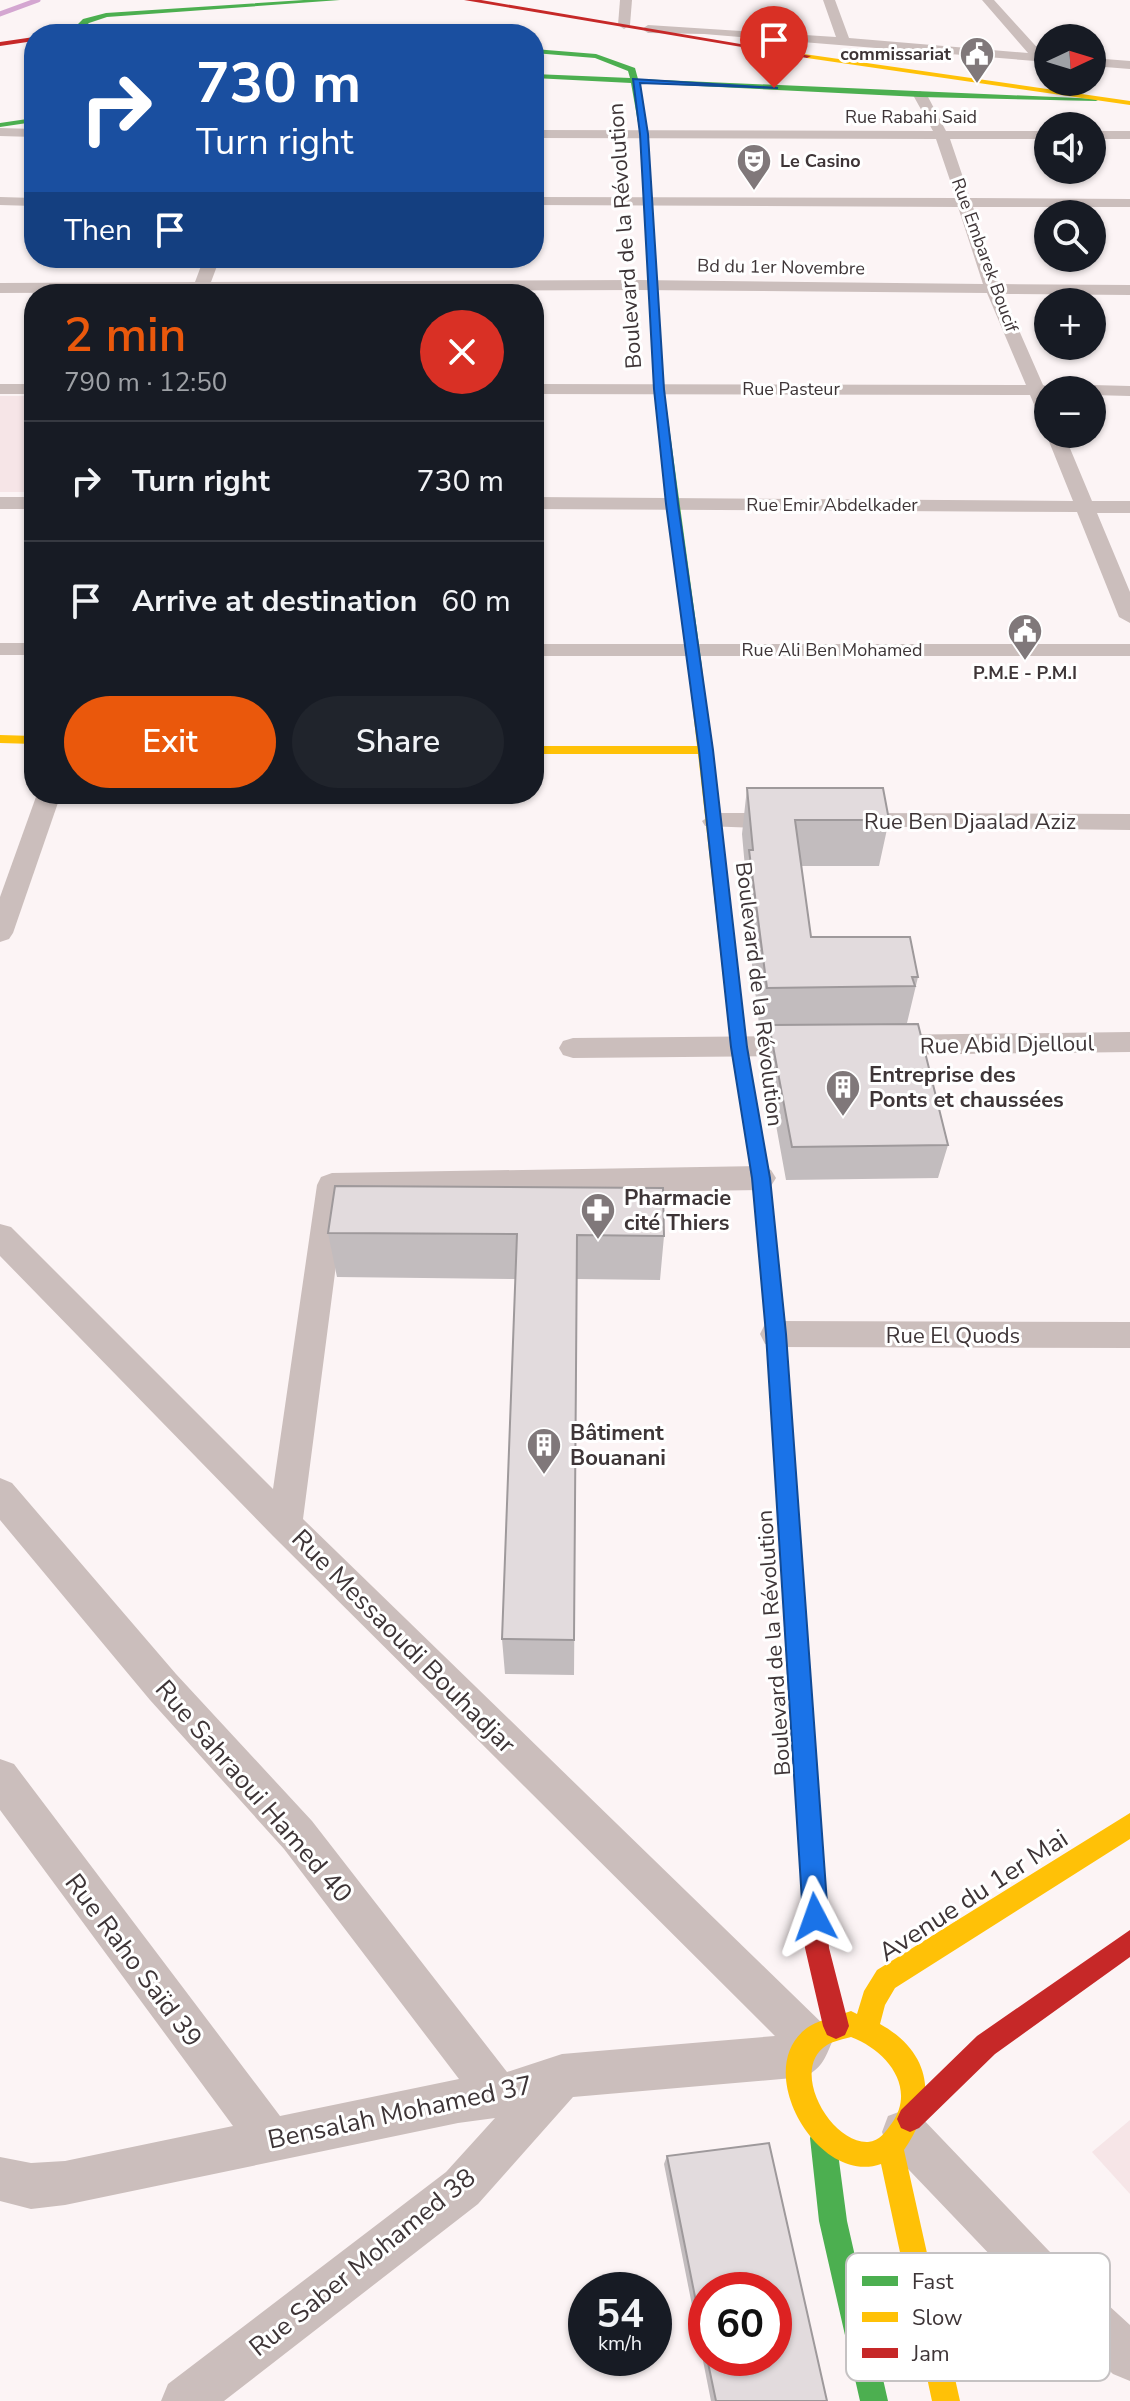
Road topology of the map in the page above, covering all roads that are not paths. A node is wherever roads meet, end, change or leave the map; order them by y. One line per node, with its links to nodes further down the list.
1 (336, 0): 6 (main road)
2 (468, 0): 7 (main road)
3 (626, 0): 7 (street)
4 (829, 0): 10 (street)
5 (988, 0): 12 (street)
6 (83, 24)
7 (624, 25): 8 (main road)
8 (648, 29): 10 (street); 20 (main road)
9 (24, 40): 11 (main road)
10 (844, 41): 14 (street)
11 (0, 44)
12 (1034, 48)
13 (544, 52): 18 (main road, Boulevard de la Révolution)
14 (1034, 56)
15 (1106, 63): 16 (street)
16 (1130, 65)
17 (544, 76): 18 (main road)
18 (636, 80): 19 (main road); 27 (main road, Boulevard de la Révolution)
19 (920, 95): 20 (main road); 28 (street, Rue Embarek Boucif)
20 (1096, 99): 21 (main road)
21 (1130, 103)
22 (24, 121): 23 (main road)
23 (0, 125)
24 (0, 132): 25 (street)
25 (24, 133)
26 (544, 134): 27 (street, Rue Rabahi Said)
27 (644, 134): 28 (street, Rue Rabahi Said); 34 (main road, Boulevard de la Révolution)
28 (942, 135): 29 (street, Rue Rabahi Said); 37 (street, Rue Embarek Boucif)
29 (1034, 135)
30 (1106, 135): 31 (street)
31 (1130, 135)
32 (0, 201): 35 (street)
33 (544, 201): 34 (street)
34 (649, 201): 37 (street); 39 (main road, Boulevard de la Révolution)
35 (24, 202)
36 (1130, 203): 37 (street)
37 (965, 204): 42 (street, Rue Embarek Boucif)
38 (277, 284): 39 (street, Bd du 1er Novembre)
39 (646, 285): 42 (street, Bd du 1er Novembre); 48 (main road, Boulevard de la Révolution)
40 (0, 288): 41 (street, Bd du 1er Novembre)
41 (24, 288)
42 (993, 289): 43 (street, Bd du 1er Novembre); 44 (street, Rue Embarek Boucif)
43 (1130, 290)
44 (1036, 376)
45 (0, 389): 46 (street)
46 (24, 389)
47 (544, 389): 48 (street, Rue Pasteur)
48 (659, 389): 49 (street, Rue Pasteur); 56 (main road, Boulevard de la Révolution)
49 (1034, 390)
50 (1106, 390): 51 (street)
51 (1130, 391)
52 (1060, 448): 57 (street)
53 (0, 503): 54 (street)
54 (24, 503)
55 (544, 503): 56 (street, Rue Emir Abdelkader)
56 (672, 504): 57 (street, Rue Emir Abdelkader); 63 (main road, Boulevard de la Révolution)
57 (1082, 506): 58 (street, Rue Emir Abdelkader); 59 (street)
58 (1130, 507)
59 (1130, 617)
60 (0, 649): 61 (street)
61 (24, 649)
62 (544, 650): 63 (street, Rue Ali Ben Mohamed)
63 (692, 650): 64 (street, Rue Ali Ben Mohamed); 68 (main road, Boulevard de la Révolution)
64 (1130, 650)
65 (0, 739): 66 (main road)
66 (24, 740)
67 (544, 750): 68 (main road)
68 (706, 750): 70 (main road, Boulevard de la Révolution)
69 (45, 804): 72 (street)
70 (714, 821): 71 (street, Rue Ben Djaalad Aziz); 76 (main road, Boulevard de la Révolution)
71 (1130, 822)
72 (0, 933)
73 (1130, 1042): 75 (street, Rue Abid Djelloul)
74 (833, 1046): 76 (street)
75 (865, 1046)
76 (739, 1047): 77 (street); 78 (main road, Boulevard de la Révolution)
77 (573, 1048)
78 (761, 1178): 80 (main road, Boulevard de la Révolution); 83 (street)
79 (0, 1236): 83 (street, Rue Messaoudi Bouhadjar)
80 (776, 1334): 81 (street, Rue El Quods); 88 (main road, Boulevard de la Révolution)
81 (1130, 1335)
82 (0, 1494): 90 (street, Rue Sahraoui Hamed 40)
83 (285, 1525): 88 (street, Rue Messaoudi Bouhadjar)
84 (0, 1778): 93 (street, Rue Raho Saïd 39)
85 (1130, 1825): 87 (main road, Avenue du 1er Mai)
86 (1130, 1942): 91 (main road)
87 (867, 2026): 88 (main road); 91 (main road)
88 (817, 2041): 89 (street, Bensalah Mohamed 37); 92 (main road)
89 (562, 2076): 90 (street, Bensalah Mohamed 37); 102 (street, Rue Saber Mohamed 38)
90 (499, 2096): 93 (street, Bensalah Mohamed 37)
91 (901, 2133): 92 (main road); 95 (main road); 96 (street)
92 (823, 2138): 97 (main road)
93 (271, 2140): 94 (street, Bensalah Mohamed 37)
94 (0, 2179)
95 (921, 2253)
96 (1019, 2253)
97 (846, 2278)
98 (1110, 2338): 99 (street)
99 (1130, 2357)
100 (869, 2381): 103 (main road)
101 (943, 2381): 104 (main road)
102 (185, 2401)
103 (874, 2401)
104 (946, 2401)

